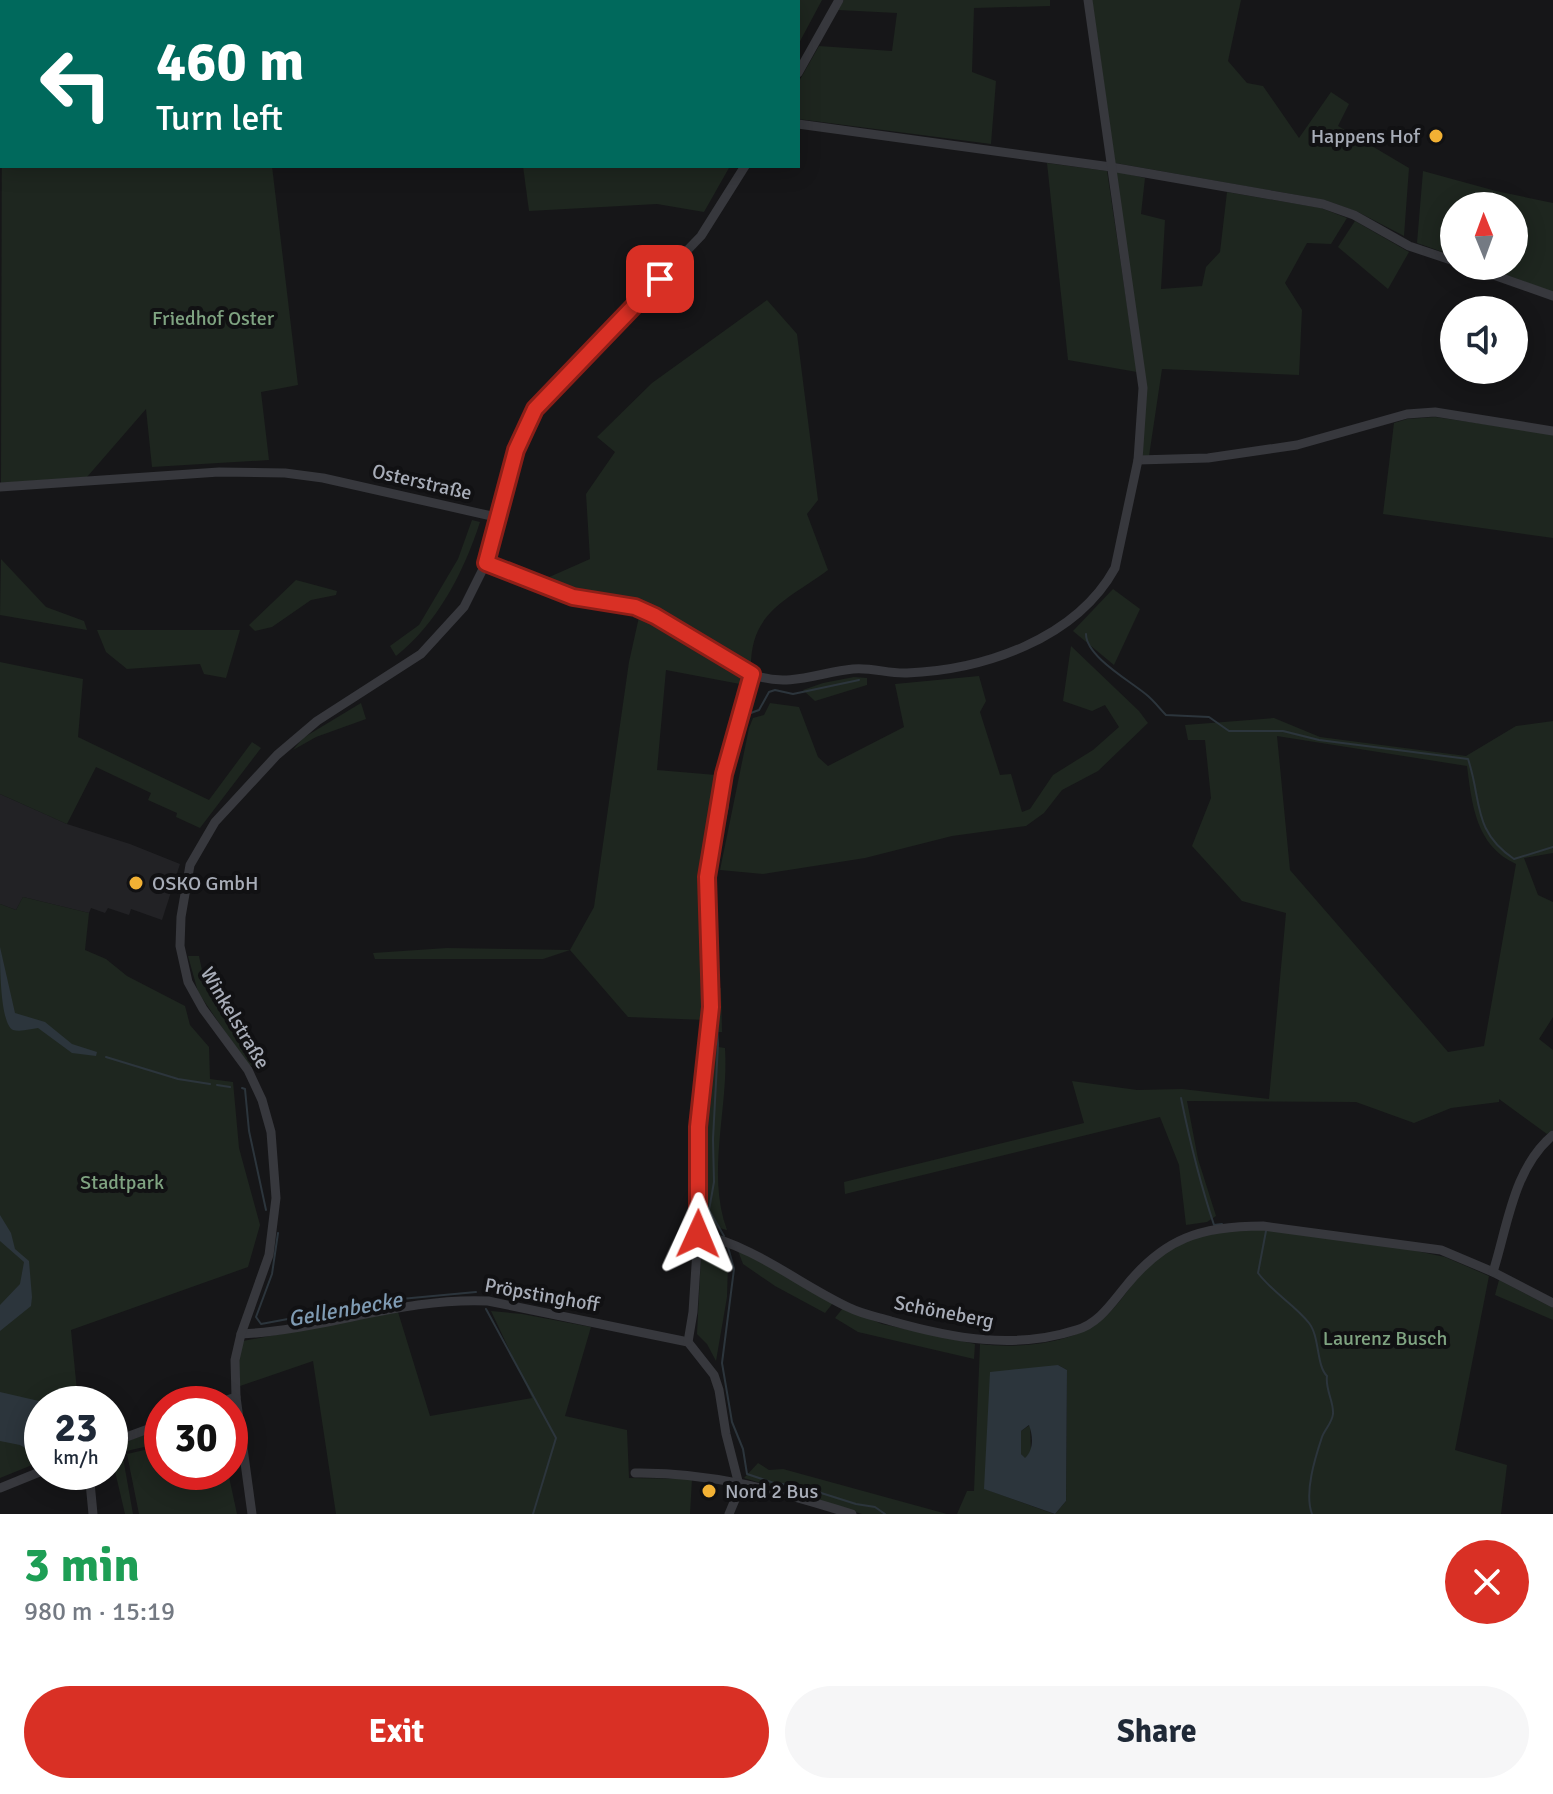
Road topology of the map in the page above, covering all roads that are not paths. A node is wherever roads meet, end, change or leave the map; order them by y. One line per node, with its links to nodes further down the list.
1 (839, 0): 3 (street)
2 (1088, 0): 5 (street)
3 (800, 69)
4 (800, 124): 5 (street)
5 (1111, 167): 7 (street); 11 (street)
6 (744, 168): 13 (street, Osterstraße)
7 (1440, 256)
8 (1508, 280): 9 (street)
9 (1553, 296)
10 (1553, 431): 11 (street)
11 (1138, 460): 15 (street)
12 (0, 487): 13 (street, Osterstraße)
13 (496, 517): 14 (street, Winkelstraße)
14 (486, 563): 15 (street); 20 (street, Winkelstraße)
15 (752, 674): 17 (street)
16 (1553, 1135): 18 (street)
17 (698, 1234): 18 (street, Schöneberg); 21 (street)
18 (1493, 1272): 19 (street, Schöneberg)
19 (1553, 1303)
20 (241, 1334): 21 (street, Pröpstinghoff); 22 (street, Winkelstraße)
21 (688, 1342): 25 (street)
22 (236, 1386)
23 (635, 1473): 25 (street)
24 (24, 1478): 27 (street)
25 (738, 1481): 31 (street); 32 (street)
26 (248, 1485): 30 (street, Winkelstraße)
27 (0, 1488)
28 (91, 1490): 29 (street)
29 (93, 1514)
30 (252, 1514)
31 (729, 1514)
32 (852, 1514)

